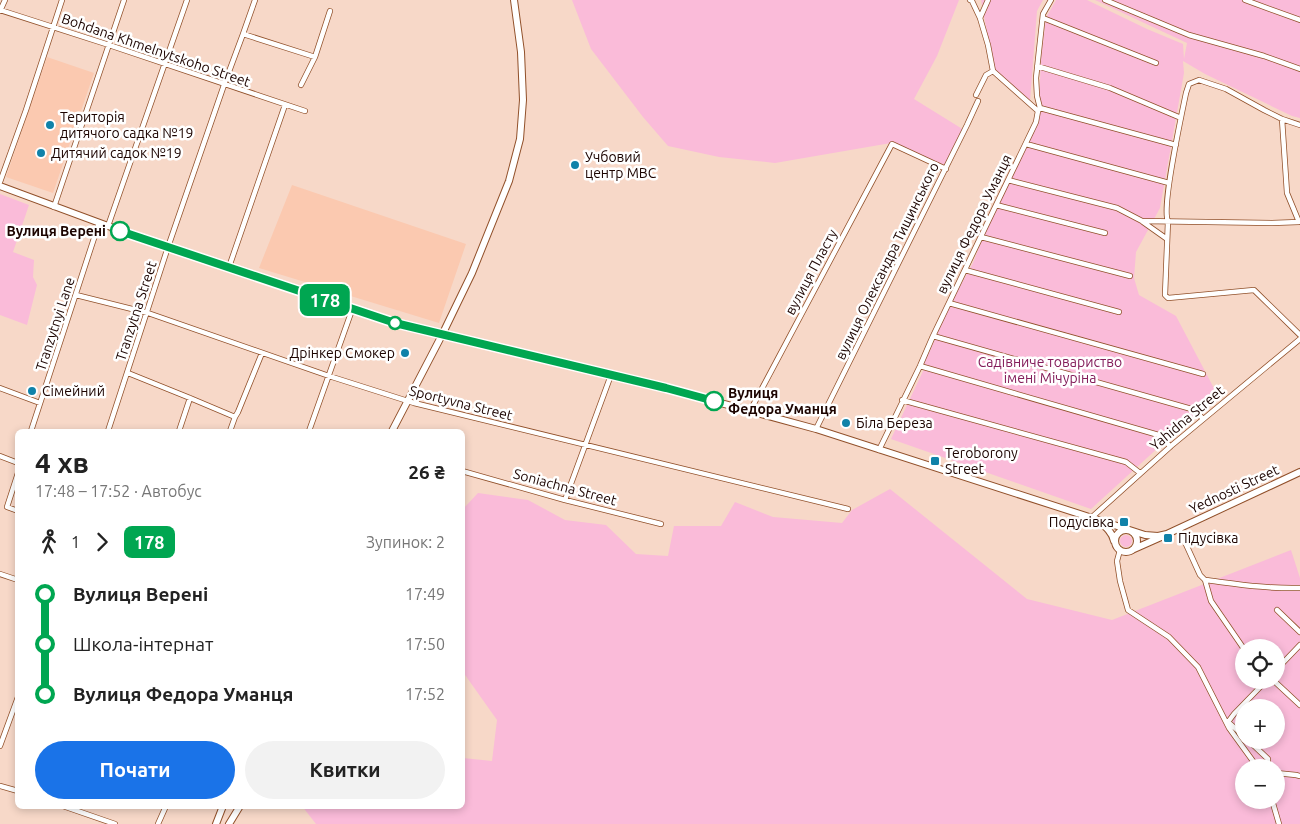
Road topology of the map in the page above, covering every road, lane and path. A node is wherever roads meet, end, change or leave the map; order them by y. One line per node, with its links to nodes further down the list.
1 (5, 0): 12 (street, Bohdana Khmelnytskoho Street)
2 (62, 0): 17 (street)
3 (124, 0): 19 (street)
4 (187, 0): 22 (street)
5 (255, 0): 18 (street, Tranzytna Street)
6 (514, 0): 62 (main road)
7 (970, 0): 14 (street)
8 (988, 0): 14 (street)
9 (1051, 0): 15 (street, вулиця Федора Уманця)
10 (1106, 0): 24 (street)
11 (1245, 0): 16 (street)
12 (0, 10): 17 (street, Bohdana Khmelnytskoho Street)
13 (330, 11): 20 (street)
14 (980, 18): 25 (street)
15 (1043, 18): 21 (street); 23 (street, вулиця Федора Уманця)
16 (1300, 20)
17 (53, 27): 19 (street, Bohdana Khmelnytskoho Street); 40 (street)
18 (244, 34): 20 (street); 27 (street, Tranzytna Street)
19 (109, 45): 22 (street, Bohdana Khmelnytskoho Street); 44 (street)
20 (314, 57): 26 (street)
21 (1156, 64)
22 (165, 65): 27 (street, Bohdana Khmelnytskoho Street); 49 (street)
23 (1037, 66): 31 (street, вулиця Федора Уманця); 33 (street)
24 (1300, 69)
25 (993, 71): 28 (street); 31 (street)
26 (301, 84)
27 (224, 85): 30 (street, Bohdana Khmelnytskoho Street); 53 (street, Tranzytna Street)
28 (976, 95)
29 (978, 102): 38 (street, вулиця Олександра Тищинського)
30 (285, 105): 32 (street, Bohdana Khmelnytskoho Street); 54 (street)
31 (1039, 109): 36 (street, вулиця Федора Уманця); 37 (street)
32 (305, 111)
33 (1181, 118): 34 (street); 37 (street)
34 (1282, 119): 35 (street); 47 (street)
35 (1300, 125)
36 (1026, 144): 39 (street, вулиця Федора Уманця); 41 (street)
37 (1176, 145): 41 (street)
38 (946, 169): 77 (street, вулиця Пласту); 86 (street, вулиця Олександра Тищинського)
39 (1008, 180): 43 (street, вулиця Федора Уманця); 45 (street)
40 (0, 182)
41 (1169, 183): 46 (street)
42 (0, 186): 44 (main road)
43 (996, 205): 50 (street); 51 (street, вулиця Федора Уманця)
44 (54, 207): 48 (main road)
45 (1142, 221): 46 (street); 52 (street)
46 (1168, 221): 47 (street); 52 (street)
47 (1299, 222)
48 (99, 224): 49 (main road); 57 (street, Tranzytnyi Lane)
49 (108, 226): 53 (main road)
50 (1104, 233)
51 (981, 237): 55 (street, вулиця Федора Уманця); 56 (street)
52 (1167, 239): 63 (street)
53 (168, 247): 54 (main road); 61 (street, Tranzytna Street)
54 (229, 267): 59 (main road)
55 (965, 270): 58 (street, вулиця Федора Уманця); 60 (street)
56 (1130, 276)
57 (76, 295): 61 (street, Sportyvna Street); 76 (street, Tranzytnyi Lane)
58 (949, 303): 64 (street, вулиця Федора Уманця); 69 (street)
59 (352, 310): 62 (main road); 71 (street)
60 (1119, 312)
61 (148, 313): 66 (street, Sportyvna Street); 68 (street, Tranzytna Street)
62 (442, 335): 70 (main road); 75 (main road)
63 (1300, 335)
64 (933, 336): 67 (street, вулиця Федора Уманця); 79 (street)
65 (1300, 339): 79 (street, Yahidna Street)
66 (262, 352): 71 (street, Sportyvna Street); 78 (street)
67 (920, 366): 74 (street, вулиця Федора Уманця); 88 (street)
68 (128, 374): 73 (street); 81 (street, Tranzytna Street)
69 (1203, 374)
70 (611, 375): 77 (main road); 87 (street)
71 (330, 376): 75 (street, Sportyvna Street); 84 (street)
72 (0, 388): 76 (street)
73 (190, 398): 78 (street); 82 (street)
74 (902, 400): 89 (street, вулиця Федора Уманця); 94 (street)
75 (407, 401): 85 (main road); 87 (street, Sportyvna Street)
76 (40, 403): 80 (street, Tranzytnyi Lane)
77 (750, 411): 86 (main road)
78 (235, 417): 83 (street)
79 (1203, 419): 88 (street, Yahidna Street)
80 (32, 429)
81 (109, 429)
82 (180, 429)
83 (231, 429)
84 (310, 429)
85 (394, 429)
86 (816, 429): 89 (main road)
87 (585, 445): 96 (street); 99 (street, Sportyvna Street)
88 (1170, 447): 94 (street, Yahidna Street)
89 (879, 450): 101 (main road, Yednosti Street)
90 (0, 456): 91 (street)
91 (15, 462)
92 (465, 472): 96 (street, Soniachna Street)
93 (1300, 472): 103 (main road, Yednosti Street)
94 (1140, 473): 101 (street, Yahidna Street)
95 (15, 483): 98 (street)
96 (564, 500): 102 (street, Soniachna Street)
97 (0, 504): 98 (street)
98 (7, 507): 100 (street)
99 (848, 509)
100 (15, 510)
101 (1091, 518): 104 (main road, Yednosti Street); 106 (main road)
102 (661, 524)
103 (1179, 529): 105 (main road, Yednosti Street); 111 (street, Yednosti Street)
104 (1130, 530): 105 (main road, Yednosti Street); 106 (main road); 108 (main road)
105 (1167, 534): 108 (main road)
106 (1114, 541): 107 (main road)
107 (1120, 550): 108 (main road); 127 (street)
108 (1133, 550)
109 (0, 574): 110 (street)
110 (15, 579)
111 (1205, 580): 112 (street); 115 (street, Yednosti Street)
112 (1300, 588)
113 (1278, 610): 114 (street)
114 (1300, 632)
115 (1237, 639)
116 (1300, 645): 117 (street)
117 (1285, 661)
118 (1258, 689): 120 (street)
119 (1283, 689): 122 (street)
120 (1249, 699)
121 (15, 705): 125 (street)
122 (1300, 705)
123 (1235, 713): 124 (street)
124 (1235, 728)
125 (0, 746)
126 (1257, 749): 128 (street)
127 (1252, 759)
128 (1268, 759)
129 (1285, 774): 130 (street)
130 (1300, 776)
131 (0, 786): 132 (street)
132 (15, 790)
133 (72, 809): 138 (street)
134 (165, 809): 139 (street)
135 (222, 809): 140 (main road)
136 (238, 809): 141 (main road)
137 (1275, 809): 142 (street)
138 (115, 824)
139 (158, 824)
140 (216, 824)
141 (229, 824)
142 (1279, 824)

